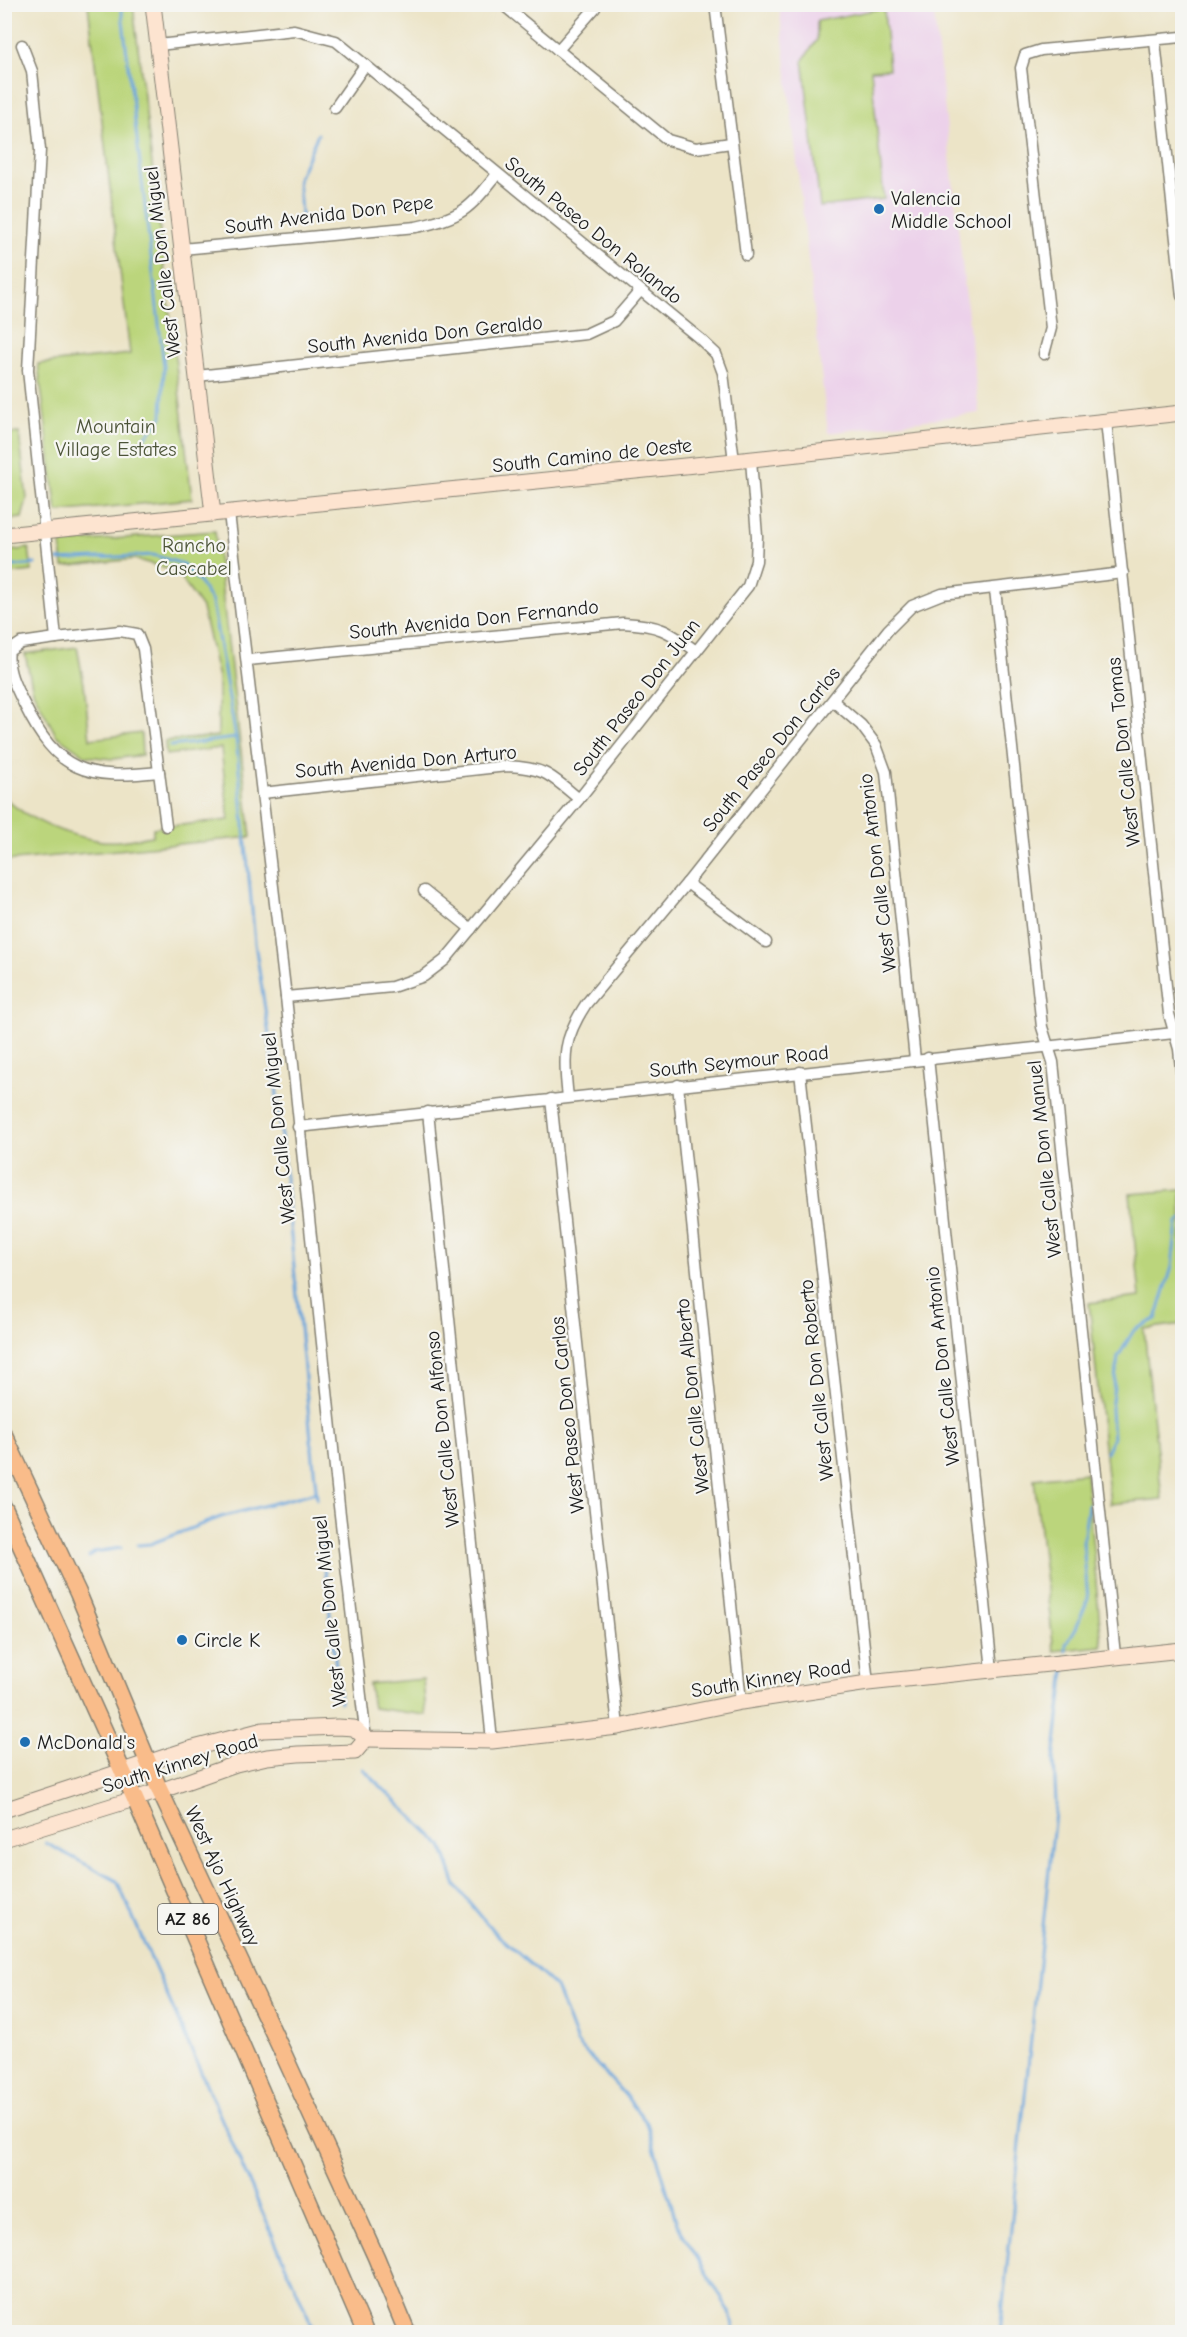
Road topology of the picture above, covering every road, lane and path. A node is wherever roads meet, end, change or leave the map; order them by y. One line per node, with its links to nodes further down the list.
1 (153, 4): 8 (street, West Calle Don Miguel)
2 (502, 4): 9 (street)
3 (715, 4): 12 (street)
4 (595, 8): 9 (street)
5 (1182, 37): 6 (street)
6 (1155, 41): 17 (street); 18 (street)
7 (22, 45): 26 (street)
8 (158, 45): 10 (street, South Paseo Don Rolando); 14 (street, West Calle Don Miguel)
9 (558, 50): 12 (street)
10 (365, 65): 11 (street); 13 (street, South Paseo Don Rolando)
11 (334, 108)
12 (731, 143): 15 (street)
13 (498, 174): 14 (street, South Avenida Don Pepe); 16 (street, South Paseo Don Rolando)
14 (182, 249): 19 (street, West Calle Don Miguel)
15 (746, 255)
16 (640, 291): 19 (street, South Avenida Don Geraldo); 23 (street, South Paseo Don Rolando)
17 (1182, 296)
18 (1044, 354)
19 (197, 376): 25 (street, West Calle Don Miguel)
20 (1182, 412): 21 (street, South Camino de Oeste)
21 (1106, 421): 22 (street, South Camino de Oeste); 28 (street, West Calle Don Tomas)
22 (751, 460): 23 (street, South Camino de Oeste); 32 (street, South Paseo Don Juan)
23 (734, 461): 24 (street, South Camino de Oeste)
24 (230, 513): 25 (street, South Camino de Oeste); 33 (street, West Calle Don Miguel)
25 (213, 514): 26 (street, South Camino de Oeste)
26 (44, 531): 27 (street, South Camino de Oeste); 30 (street)
27 (4, 535)
28 (1123, 573): 29 (street, South Paseo Don Carlos); 44 (street, West Calle Don Tomas)
29 (995, 588): 34 (street, South Paseo Don Carlos); 45 (street, West Calle Don Manuel)
30 (56, 638): 31 (street); 35 (street)
31 (7, 650): 35 (street)
32 (696, 651): 33 (street, South Avenida Don Fernando); 37 (street, South Paseo Don Juan)
33 (248, 660): 36 (street, West Calle Don Miguel)
34 (833, 701): 39 (street, South Paseo Don Carlos); 47 (street, West Calle Don Antonio)
35 (159, 772): 38 (street)
36 (262, 793): 37 (street, South Avenida Don Arturo); 43 (street, West Calle Don Miguel)
37 (579, 799): 41 (street, South Paseo Don Juan)
38 (166, 825)
39 (687, 883): 42 (street); 51 (street, South Paseo Don Carlos)
40 (424, 891): 41 (street)
41 (471, 930): 43 (street, South Paseo Don Juan)
42 (766, 942)
43 (286, 997): 54 (street, West Calle Don Miguel)
44 (1178, 1034): 45 (street, South Seymour Road); 49 (street, West Calle Don Tomas)
45 (1048, 1045): 46 (street, South Seymour Road); 60 (street, West Calle Don Manuel)
46 (928, 1058): 47 (street, South Seymour Road); 61 (street, West Calle Don Antonio)
47 (915, 1060): 48 (street, South Seymour Road)
48 (800, 1072): 50 (street, South Seymour Road); 62 (street, West Calle Don Roberto)
49 (1182, 1078)
50 (678, 1085): 51 (street, South Seymour Road); 63 (street, West Calle Don Alberto)
51 (568, 1097): 52 (street, South Seymour Road)
52 (551, 1099): 53 (street, South Seymour Road); 64 (street, West Paseo Don Carlos)
53 (428, 1112): 54 (street, South Seymour Road); 66 (street, West Calle Don Alfonso)
54 (298, 1127): 65 (street, West Calle Don Miguel)
55 (4, 1435): 57 (main road, West Ajo Highway / AZ 86)
56 (4, 1464): 57 (main road)
57 (21, 1472): 67 (main road, West Ajo Highway / AZ 86)
58 (4, 1508): 68 (main road, AZ 86)
59 (1182, 1650): 60 (street, South Kinney Road)
60 (1115, 1655): 61 (street, South Kinney Road)
61 (992, 1670): 62 (street, South Kinney Road)
62 (868, 1683): 63 (street, South Kinney Road)
63 (741, 1702): 64 (street, South Kinney Road)
64 (618, 1727): 66 (street, South Kinney Road)
65 (366, 1739): 66 (street, South Kinney Road); 67 (street, South Kinney Road); 69 (street, South Kinney Road)
66 (492, 1742)
67 (148, 1762): 68 (street, South Kinney Road); 69 (main road, West Ajo Highway / AZ 86)
68 (122, 1770): 70 (main road, AZ 86); 71 (street, South Kinney Road)
69 (160, 1791): 70 (street, South Kinney Road); 74 (main road, West Ajo Highway / AZ 86)
70 (135, 1799): 72 (street, South Kinney Road); 73 (main road, AZ 86)
71 (4, 1810)
72 (4, 1839)
73 (365, 2332)
74 (407, 2332)

